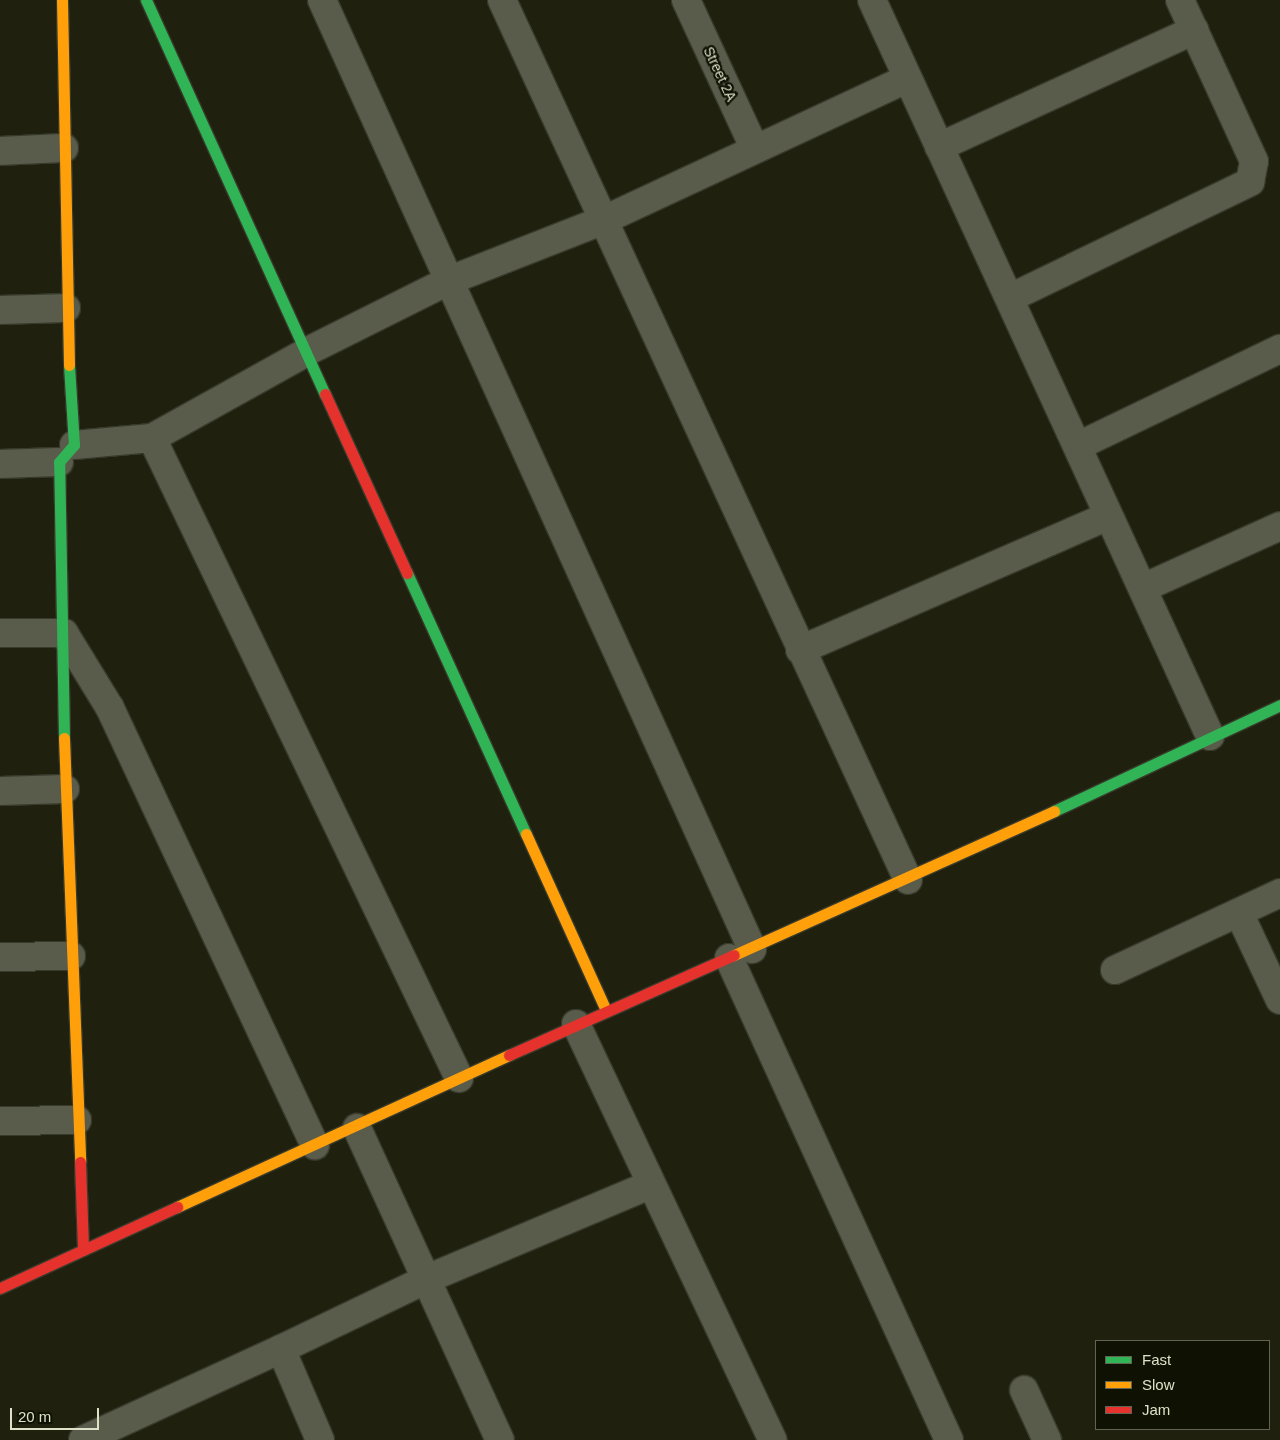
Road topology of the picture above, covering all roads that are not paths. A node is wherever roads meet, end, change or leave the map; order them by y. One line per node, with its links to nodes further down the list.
1 (62, 0): 12 (street)
2 (146, 0): 20 (street)
3 (322, 0): 15 (street)
4 (502, 0): 14 (street)
5 (686, 0): 10 (street, Street 2A)
6 (872, 0): 9 (street)
7 (1180, 0): 8 (street)
8 (1194, 30): 11 (street); 16 (street)
9 (906, 79): 10 (street); 11 (street)
10 (754, 147): 14 (street)
11 (939, 147): 16 (street)
12 (64, 148): 13 (street); 17 (street)
13 (0, 150)
14 (604, 220): 15 (street); 30 (street)
15 (448, 281): 20 (street); 38 (street)
16 (1010, 298): 22 (street)
17 (66, 308): 18 (street); 23 (street)
18 (0, 310)
19 (1280, 349): 22 (street)
20 (308, 351): 21 (street); 43 (street)
21 (152, 438): 23 (street); 45 (street)
22 (1078, 446): 25 (street)
23 (67, 454): 24 (street); 29 (street)
24 (0, 464)
25 (1108, 516): 27 (street); 30 (street)
26 (1280, 526): 27 (street)
27 (1142, 588): 32 (street)
28 (0, 633): 29 (street)
29 (64, 633): 33 (street); 49 (street)
30 (800, 650): 35 (street)
31 (1280, 705): 32 (street)
32 (1210, 736): 35 (street)
33 (65, 789): 34 (street); 39 (street)
34 (0, 791)
35 (908, 880): 38 (street)
36 (1280, 893): 37 (street)
37 (1239, 913): 41 (street); 42 (street)
38 (740, 954): 43 (street); 60 (street)
39 (71, 956): 40 (street); 46 (street)
40 (0, 957)
41 (1115, 970)
42 (1280, 1000)
43 (606, 1010): 44 (street)
44 (576, 1024): 45 (street); 50 (street)
45 (459, 1078): 48 (street)
46 (77, 1120): 47 (street); 51 (street)
47 (0, 1121)
48 (357, 1128): 49 (street); 52 (street)
49 (315, 1145): 51 (street)
50 (650, 1185): 52 (street); 59 (street)
51 (83, 1250): 53 (street)
52 (427, 1279): 54 (street); 58 (street)
53 (0, 1288)
54 (281, 1349): 56 (street); 57 (street)
55 (1024, 1390): 61 (street)
56 (83, 1440)
57 (320, 1440)
58 (500, 1440)
59 (773, 1440)
60 (949, 1440)
61 (1047, 1440)

